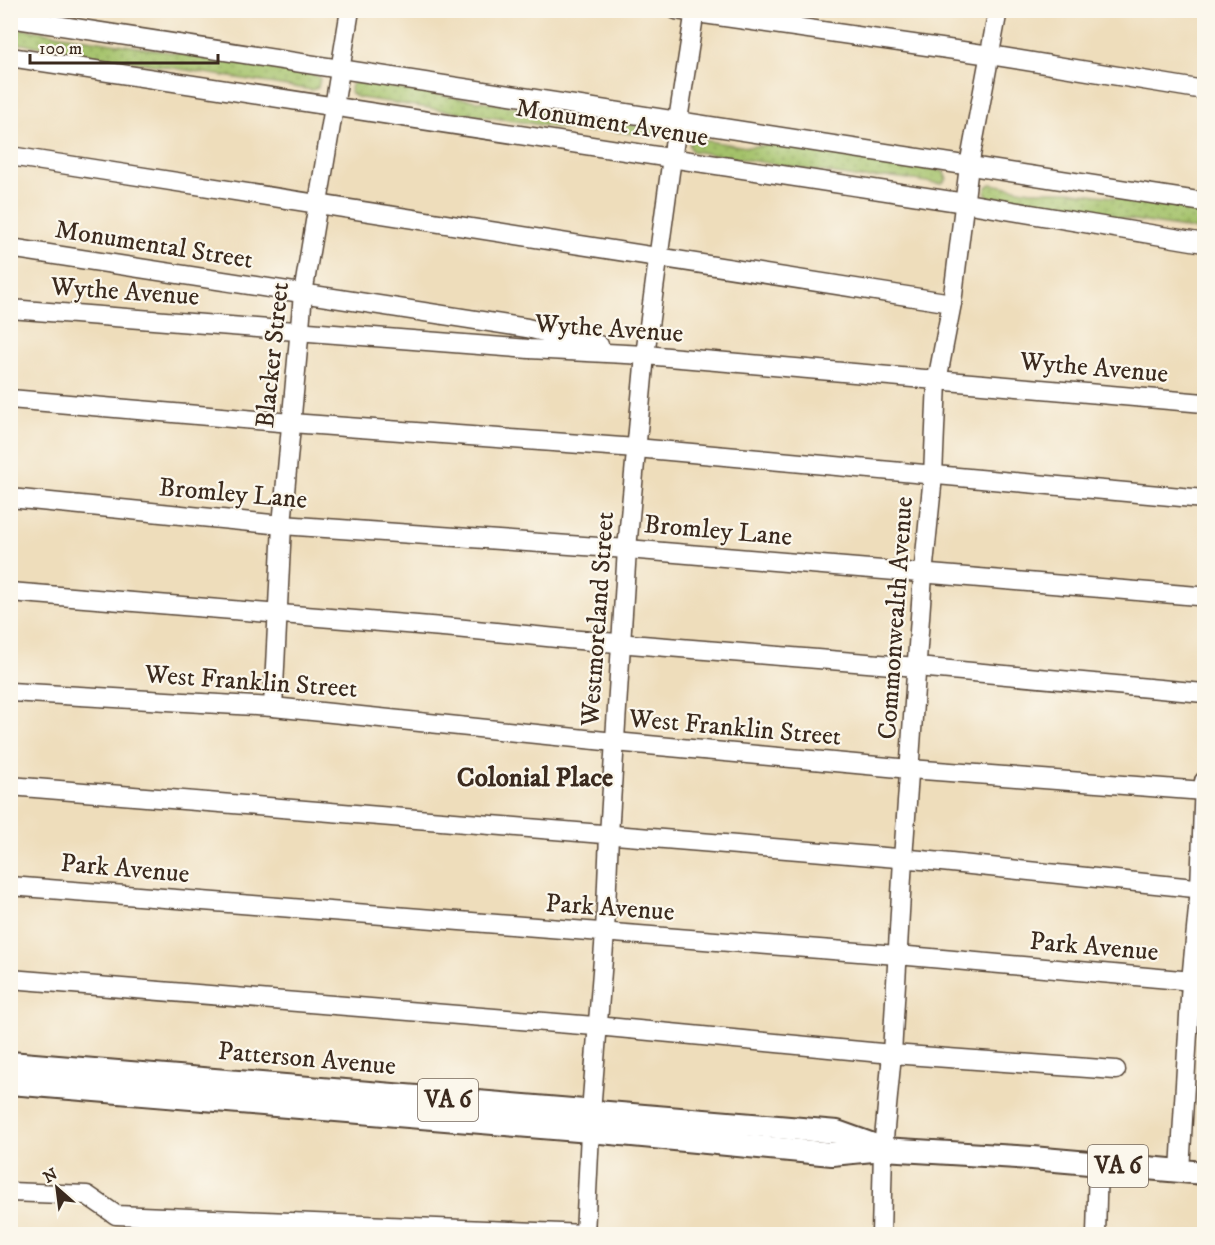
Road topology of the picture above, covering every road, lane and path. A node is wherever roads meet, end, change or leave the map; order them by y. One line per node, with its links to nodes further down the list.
1 (350, 10): 8 (street, Blacker Street)
2 (676, 10): 4 (street)
3 (999, 10): 6 (street, Commonwealth Avenue)
4 (695, 12): 6 (street); 11 (street, Westmoreland Street)
5 (10, 18): 8 (street, Monument Avenue)
6 (990, 55): 9 (street); 14 (street, Commonwealth Avenue)
7 (10, 57): 10 (street, Monument Avenue)
8 (340, 69): 10 (street, Blacker Street); 11 (street, Monument Avenue)
9 (1204, 90)
10 (334, 106): 13 (street, Monument Avenue); 16 (street, Blacker Street)
11 (678, 122): 13 (street, Westmoreland Street); 14 (street, Monument Avenue)
12 (10, 156): 16 (street)
13 (673, 158): 17 (street, Monument Avenue); 20 (street, Westmoreland Street)
14 (969, 166): 15 (street, Monument Avenue); 17 (street, Commonwealth Avenue)
15 (1204, 202)
16 (319, 203): 20 (street); 21 (street, Blacker Street)
17 (964, 203): 18 (street, Monument Avenue); 22 (street, Commonwealth Avenue)
18 (1204, 243)
19 (10, 248): 21 (street, Monumental Street)
20 (659, 257): 22 (street); 25 (street, Westmoreland Street)
21 (303, 294): 24 (street, Blacker Street); 25 (street, Monumental Street)
22 (952, 303): 26 (street, Commonwealth Avenue)
23 (10, 309): 24 (street, Wythe Avenue)
24 (299, 330): 25 (street, Wythe Avenue); 29 (street, Blacker Street)
25 (645, 356): 26 (street, Wythe Avenue); 30 (street, Westmoreland Street)
26 (937, 381): 28 (street, Wythe Avenue); 31 (street, Commonwealth Avenue)
27 (10, 399): 29 (street)
28 (1204, 403)
29 (291, 423): 30 (street); 34 (street, Blacker Street)
30 (636, 448): 31 (street); 35 (street, Westmoreland Street)
31 (933, 476): 33 (street); 36 (street, Commonwealth Avenue)
32 (10, 498): 34 (street, Bromley Lane)
33 (1204, 499)
34 (282, 525): 35 (street, Bromley Lane); 39 (street, Blacker Street)
35 (627, 549): 36 (street, Bromley Lane); 40 (street, Westmoreland Street)
36 (923, 574): 38 (street, Bromley Lane); 41 (street, Commonwealth Avenue)
37 (10, 592): 39 (street)
38 (1204, 599)
39 (277, 613): 40 (street); 44 (street, Blacker Street)
40 (621, 644): 41 (street); 45 (street, Westmoreland Street)
41 (917, 667): 43 (street); 46 (street, Commonwealth Avenue)
42 (10, 692): 44 (street, West Franklin Street)
43 (1204, 693)
44 (273, 707): 45 (street, West Franklin Street)
45 (615, 742): 46 (street, West Franklin Street); 50 (street, Westmoreland Street)
46 (910, 769): 49 (street, West Franklin Street); 51 (street, Commonwealth Avenue)
47 (1204, 781): 49 (street)
48 (10, 786): 50 (street)
49 (1204, 791): 53 (street)
50 (609, 835): 51 (street); 54 (street, Westmoreland Street)
51 (903, 859): 53 (street); 55 (street, Commonwealth Avenue)
52 (10, 886): 54 (street, Park Avenue)
53 (1202, 889): 57 (street)
54 (605, 933): 55 (street, Park Avenue); 58 (street, Westmoreland Street)
55 (897, 955): 57 (street, Park Avenue); 59 (street, Commonwealth Avenue)
56 (10, 979): 58 (street)
57 (1198, 981): 62 (street)
58 (598, 1026): 59 (street); 65 (street, Westmoreland Street)
59 (892, 1054): 61 (street); 66 (street, Commonwealth Avenue)
60 (10, 1063): 65 (main road, Patterson Avenue / VA 6)
61 (1116, 1070)
62 (1186, 1078): 63 (street); 68 (street)
63 (1204, 1080)
64 (10, 1083): 65 (main road, Patterson Avenue / VA 6)
65 (590, 1121): 66 (main road, Patterson Avenue / VA 6); 71 (street, Westmoreland Street)
66 (884, 1149): 67 (main road, Patterson Avenue / VA 6); 72 (street, Commonwealth Avenue)
67 (1098, 1164): 68 (main road, Patterson Avenue / VA 6); 73 (street)
68 (1180, 1171): 69 (main road, Patterson Avenue / VA 6)
69 (1204, 1173)
70 (10, 1192): 71 (street)
71 (585, 1234)
72 (880, 1234)
73 (1096, 1234)

